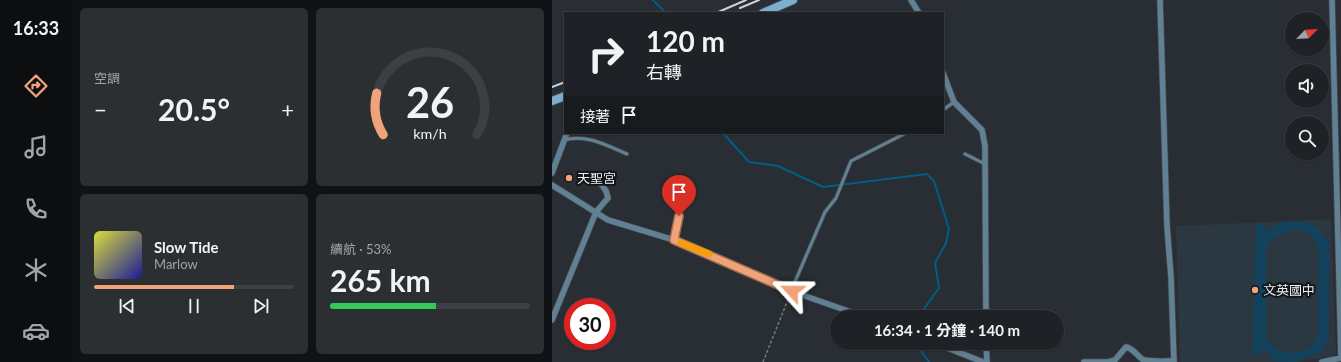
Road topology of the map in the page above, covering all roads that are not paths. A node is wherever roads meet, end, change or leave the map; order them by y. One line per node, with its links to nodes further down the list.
1 (793, 0): 5 (street)
2 (910, 0): 6 (street)
3 (1160, 0): 35 (street)
4 (1332, 0): 21 (street)
5 (765, 12)
6 (918, 12)
7 (944, 76): 10 (street)
8 (564, 96): 9 (street)
9 (552, 101)
10 (954, 102): 11 (lane); 17 (street)
11 (944, 109)
12 (566, 134): 14 (street)
13 (904, 134): 25 (lane)
14 (564, 140): 15 (lane); 18 (street)
15 (627, 154)
16 (965, 154): 17 (lane)
17 (985, 164): 27 (street)
18 (552, 172)
19 (597, 178): 22 (street)
20 (552, 185): 22 (street)
21 (1339, 190): 31 (street)
22 (596, 212): 24 (street); 28 (street)
23 (679, 216): 24 (lane)
24 (674, 240): 25 (street)
25 (792, 291): 26 (street)
26 (845, 310)
27 (986, 310)
28 (552, 320)
29 (953, 350): 32 (street)
30 (986, 350): 33 (street)
31 (1341, 358): 36 (street)
32 (983, 362)
33 (986, 362)
34 (1084, 362): 35 (street)
35 (1174, 362)
36 (1322, 362)

